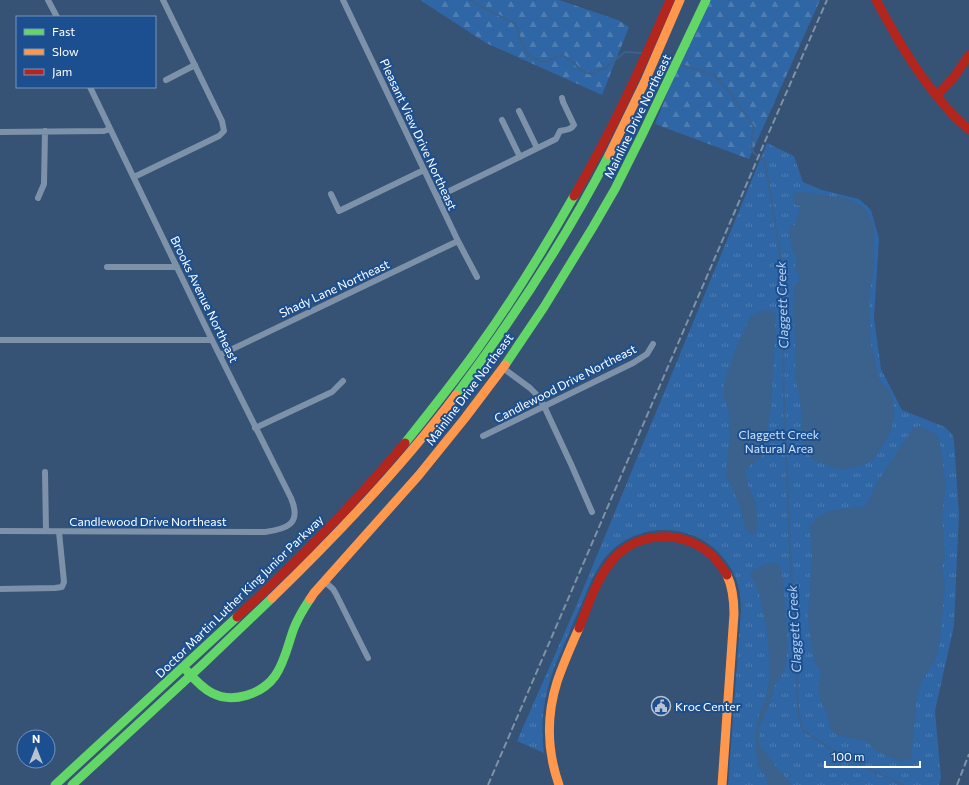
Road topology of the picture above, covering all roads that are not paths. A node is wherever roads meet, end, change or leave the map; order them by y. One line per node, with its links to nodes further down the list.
1 (48, 0): 8 (street)
2 (163, 0): 10 (street)
3 (343, 0): 23 (street, Pleasant View Drive Northeast)
4 (670, 0): 50 (main road, Doctor Martin Luther King Junior Parkway)
5 (680, 0): 51 (main road, Doctor Martin Luther King Junior Parkway)
6 (706, 0): 36 (main road, Mainline Drive Northeast)
7 (876, 0): 13 (main road)
8 (56, 16)
9 (969, 56): 13 (main road)
10 (195, 65): 11 (street); 24 (street)
11 (166, 80)
12 (90, 88): 17 (street, Brooks Avenue Northeast)
13 (936, 96): 18 (main road)
14 (562, 98): 21 (street)
15 (519, 111): 21 (street)
16 (502, 120): 22 (street)
17 (110, 129): 19 (street); 24 (street, Brooks Avenue Northeast)
18 (969, 130)
19 (45, 131): 20 (street); 27 (street)
20 (0, 132)
21 (537, 148): 22 (street)
22 (520, 157): 26 (street)
23 (424, 170): 25 (street); 26 (street, Pleasant View Drive Northeast)
24 (134, 177): 30 (street, Brooks Avenue Northeast)
25 (331, 194)
26 (437, 197): 28 (street, Pleasant View Drive Northeast)
27 (38, 198)
28 (458, 241): 31 (street, Pleasant View Drive Northeast); 35 (street, Shady Lane Northeast)
29 (107, 267): 30 (street)
30 (177, 267): 33 (street, Brooks Avenue Northeast)
31 (477, 277)
32 (0, 340): 33 (street)
33 (212, 340): 35 (street, Brooks Avenue Northeast)
34 (653, 344): 38 (street, Candlewood Drive Northeast)
35 (220, 355): 39 (street, Brooks Avenue Northeast)
36 (503, 368): 38 (street); 47 (main road, Mainline Drive Northeast)
37 (343, 381): 39 (street)
38 (544, 406): 40 (street, Candlewood Drive Northeast); 42 (street)
39 (256, 428): 43 (street, Brooks Avenue Northeast)
40 (483, 436)
41 (45, 472): 44 (street)
42 (592, 512)
43 (292, 522): 46 (street, Candlewood Drive Northeast)
44 (46, 531): 45 (street, Candlewood Drive Northeast); 46 (street, Candlewood Drive Northeast)
45 (0, 532)
46 (59, 532): 48 (street)
47 (324, 581): 49 (street); 51 (main road, Mainline Drive Northeast)
48 (0, 589)
49 (368, 658)
50 (183, 667): 51 (main road, Mainline Drive Northeast); 52 (main road, Doctor Martin Luther King Junior Parkway)
51 (191, 675): 53 (main road, Doctor Martin Luther King Junior Parkway)
52 (55, 785)
53 (72, 785)
54 (559, 785): 55 (main road)
55 (722, 785)

